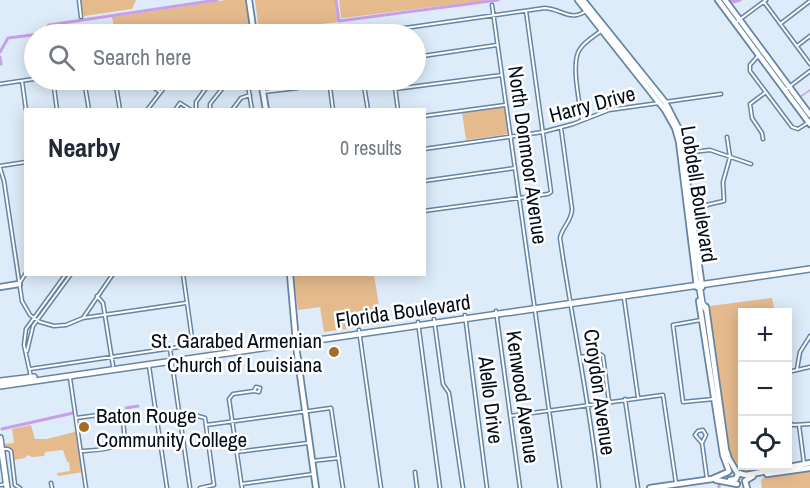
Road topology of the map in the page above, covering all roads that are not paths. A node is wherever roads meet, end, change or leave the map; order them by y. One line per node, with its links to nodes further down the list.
1 (79, 0): 13 (street)
2 (249, 0): 16 (main road)
3 (578, 0): 10 (main road, Lobdell Boulevard)
4 (584, 0): 10 (main road, Lobdell Boulevard)
5 (718, 0): 15 (main road)
6 (724, 0): 15 (main road)
7 (765, 1): 15 (street); 17 (street)
8 (810, 1): 17 (street)
9 (492, 5): 12 (street, North Donmoor Avenue)
10 (588, 9): 11 (street); 14 (main road, Lobdell Boulevard)
11 (526, 11): 12 (street); 73 (street)
12 (494, 16): 18 (street); 21 (street, North Donmoor Avenue)
13 (81, 17)
14 (597, 21): 19 (main road, Lobdell Boulevard); 26 (main road, Lobdell Boulevard)
15 (737, 22): 24 (main road)
16 (253, 24)
17 (780, 24): 22 (street)
18 (426, 27)
19 (602, 30): 26 (main road, Lobdell Boulevard); 70 (street)
20 (810, 36): 22 (street)
21 (497, 45): 23 (street); 28 (street, North Donmoor Avenue)
22 (797, 46): 25 (street)
23 (426, 56)
24 (760, 56): 32 (main road); 46 (street)
25 (810, 64)
26 (635, 68): 50 (main road, Lobdell Boulevard)
27 (810, 71): 32 (street)
28 (502, 75): 31 (street); 51 (street, North Donmoor Avenue)
29 (22, 81): 30 (street); 52 (street)
30 (0, 84)
31 (426, 85)
32 (787, 89): 68 (main road); 71 (main road)
33 (54, 90): 53 (street)
34 (85, 90): 54 (street)
35 (116, 90): 55 (street)
36 (157, 90): 44 (street)
37 (205, 90): 49 (street)
38 (221, 90): 61 (street)
39 (249, 90): 48 (street)
40 (280, 90): 45 (street)
41 (330, 90): 65 (street)
42 (365, 90): 66 (street)
43 (395, 90): 67 (street)
44 (160, 92): 56 (street)
45 (263, 92): 64 (main road)
46 (766, 92): 71 (street); 76 (street)
47 (721, 94): 50 (street, Harry Drive)
48 (250, 95): 62 (street); 63 (street)
49 (196, 102): 59 (street); 60 (street)
50 (663, 102): 70 (street, Harry Drive); 78 (main road, Lobdell Boulevard)
51 (506, 105): 69 (street); 74 (street, North Donmoor Avenue)
52 (26, 108)
53 (57, 108)
54 (88, 108)
55 (120, 108)
56 (148, 108)
57 (176, 108): 58 (street)
58 (188, 108)
59 (191, 108)
60 (196, 108)
61 (210, 108)
62 (234, 108)
63 (252, 108)
64 (266, 108)
65 (333, 108)
66 (368, 108)
67 (398, 108)
68 (810, 115)
69 (426, 116)
70 (582, 121): 72 (street, Harry Drive)
71 (809, 123)
72 (561, 128): 73 (street, Harry Drive); 101 (street, Croydon Avenue)
73 (543, 132): 74 (street, Harry Drive); 85 (street)
74 (511, 137): 77 (street, Harry Drive); 83 (street, North Donmoor Avenue)
75 (727, 137): 79 (street)
76 (763, 139)
77 (426, 149)
78 (682, 153): 79 (street); 86 (main road, Lobdell Boulevard); 86 (main road, Lobdell Boulevard)
79 (729, 157): 81 (street); 86 (street)
80 (24, 162): 82 (street)
81 (751, 164)
82 (0, 167): 96 (street)
83 (515, 168): 84 (street); 85 (street, North Donmoor Avenue)
84 (426, 181)
85 (520, 198): 87 (street); 104 (street, North Donmoor Avenue)
86 (689, 210): 95 (main road, Lobdell Boulevard); 95 (main road, Lobdell Boulevard)
87 (426, 212)
88 (810, 267): 95 (main road, Florida Boulevard)
89 (24, 276): 96 (street)
90 (65, 276): 111 (street)
91 (69, 276): 111 (street)
92 (112, 276): 99 (street)
93 (183, 276): 102 (street)
94 (290, 276): 118 (main road)
95 (699, 283): 98 (main road, Florida Boulevard); 106 (main road); 112 (main road)
96 (19, 284): 97 (main road); 111 (street)
97 (0, 287)
98 (648, 290): 100 (main road, Florida Boulevard); 101 (main road, Florida Boulevard)
99 (97, 296): 108 (street); 110 (street)
100 (623, 296): 101 (main road, Florida Boulevard); 135 (street)
101 (572, 301): 103 (main road, Florida Boulevard); 105 (main road, Florida Boulevard); 120 (street, Croydon Avenue)
102 (186, 303): 108 (street); 119 (street)
103 (550, 303): 104 (main road, Florida Boulevard); 105 (main road)
104 (534, 307): 105 (main road, Florida Boulevard); 107 (main road, Florida Boulevard); 140 (street, North Donmoor Avenue)
105 (541, 307)
106 (706, 309): 117 (main road)
107 (496, 312): 109 (main road, Florida Boulevard); 142 (street, Kenwood Avenue)
108 (105, 315): 110 (street); 121 (street)
109 (465, 317): 113 (main road, Florida Boulevard); 181 (street, Alello Drive)
110 (83, 318): 111 (street)
111 (35, 319): 127 (street)
112 (704, 320): 117 (main road); 137 (main road); 137 (street)
113 (434, 321): 114 (main road, Florida Boulevard); 180 (street)
114 (418, 323): 115 (main road, Florida Boulevard); 179 (street)
115 (359, 332): 118 (main road, Florida Boulevard); 177 (street)
116 (810, 336): 128 (street)
117 (711, 339): 137 (main road)
118 (296, 341): 122 (main road, Florida Boulevard); 141 (main road)
119 (171, 349): 121 (street); 122 (street)
120 (580, 357): 138 (street); 139 (street, Croydon Avenue)
121 (111, 358): 125 (street); 127 (street)
122 (172, 359): 123 (main road, Florida Boulevard); 124 (main road, Florida Boulevard); 144 (street)
123 (149, 364): 124 (main road, Florida Boulevard); 172 (street)
124 (125, 365): 125 (main road, Florida Boulevard); 129 (main road, Florida Boulevard)
125 (112, 366): 129 (main road, Florida Boulevard)
126 (810, 367): 128 (street)
127 (30, 369): 132 (street)
128 (797, 369): 130 (street)
129 (83, 371): 131 (main road, Florida Boulevard); 132 (main road, Florida Boulevard)
130 (792, 371)
131 (70, 375): 133 (main road, Florida Boulevard); 143 (street)
132 (31, 377): 133 (main road, Florida Boulevard)
133 (0, 383)
134 (254, 391): 145 (street)
135 (638, 397): 136 (street); 166 (street)
136 (625, 399): 138 (street); 185 (street)
137 (718, 399): 162 (main road)
138 (609, 402): 139 (street)
139 (586, 405): 140 (street); 184 (street, Croydon Avenue)
140 (548, 410): 142 (street); 183 (street, North Donmoor Avenue)
141 (304, 411): 145 (street); 151 (main road); 156 (street)
142 (510, 416): 182 (street, Kenwood Avenue)
143 (76, 418): 154 (street); 154 (street)
144 (180, 418): 148 (street); 173 (street)
145 (233, 422): 148 (street); 155 (street)
146 (792, 424): 149 (street)
147 (810, 424): 149 (street)
148 (206, 425): 174 (street)
149 (799, 425): 158 (street)
150 (0, 438): 153 (main road)
151 (309, 443): 155 (street); 157 (main road)
152 (702, 443): 164 (street)
153 (1, 449): 167 (main road); 169 (street)
154 (81, 451): 171 (street)
155 (237, 453): 168 (street)
156 (339, 458): 157 (street); 176 (street)
157 (312, 461): 161 (main road)
158 (806, 465): 159 (main road); 163 (main road)
159 (810, 468)
160 (415, 471): 178 (street)
161 (314, 474): 168 (street); 175 (main road)
162 (732, 474): 163 (main road); 163 (main road); 164 (main road); 164 (main road); 187 (main road)
163 (754, 474): 187 (main road)
164 (708, 481): 166 (main road)
165 (51, 483): 170 (street)
166 (676, 484): 186 (main road)
167 (5, 486)
168 (242, 486)
169 (20, 488)
170 (52, 488)
171 (86, 488)
172 (167, 488)
173 (190, 488)
174 (200, 488)
175 (316, 488)
176 (343, 488)
177 (381, 488)
178 (417, 488)
179 (440, 488)
180 (463, 488)
181 (487, 488)
182 (520, 488)
183 (560, 488)
184 (599, 488)
185 (638, 488)
186 (650, 488)
187 (745, 488)

